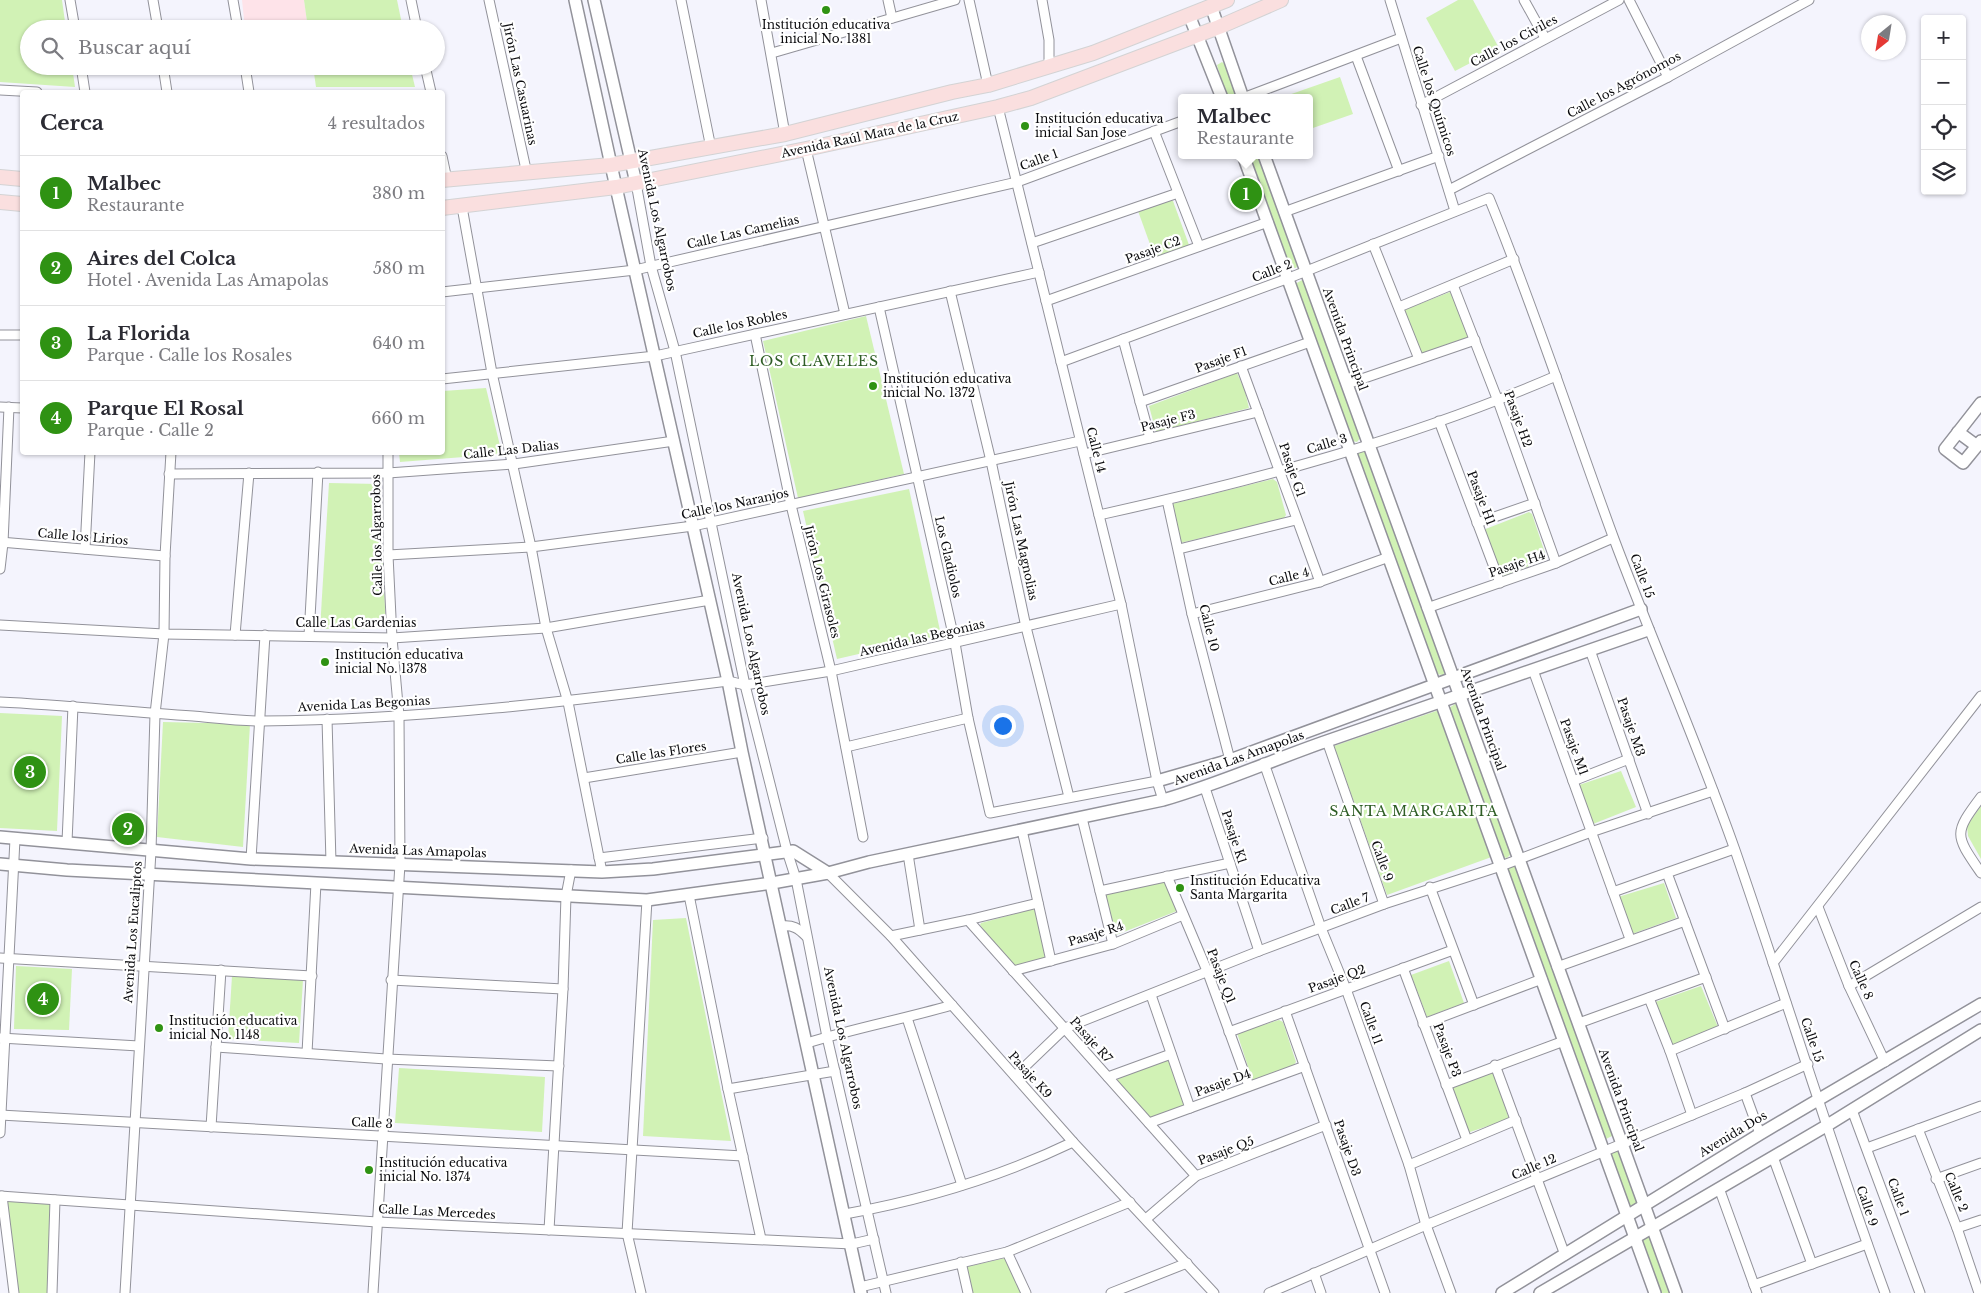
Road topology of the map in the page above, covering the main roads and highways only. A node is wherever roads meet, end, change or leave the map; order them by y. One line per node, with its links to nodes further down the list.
1 (1227, 0): 5 (main road, Avenida Raúl Mata de la Cruz)
2 (1281, 0): 8 (main road, Avenida Raúl Mata de la Cruz)
3 (0, 178): 4 (main road)
4 (20, 180)
5 (445, 180)
6 (0, 202): 7 (main road)
7 (20, 204)
8 (445, 208)

